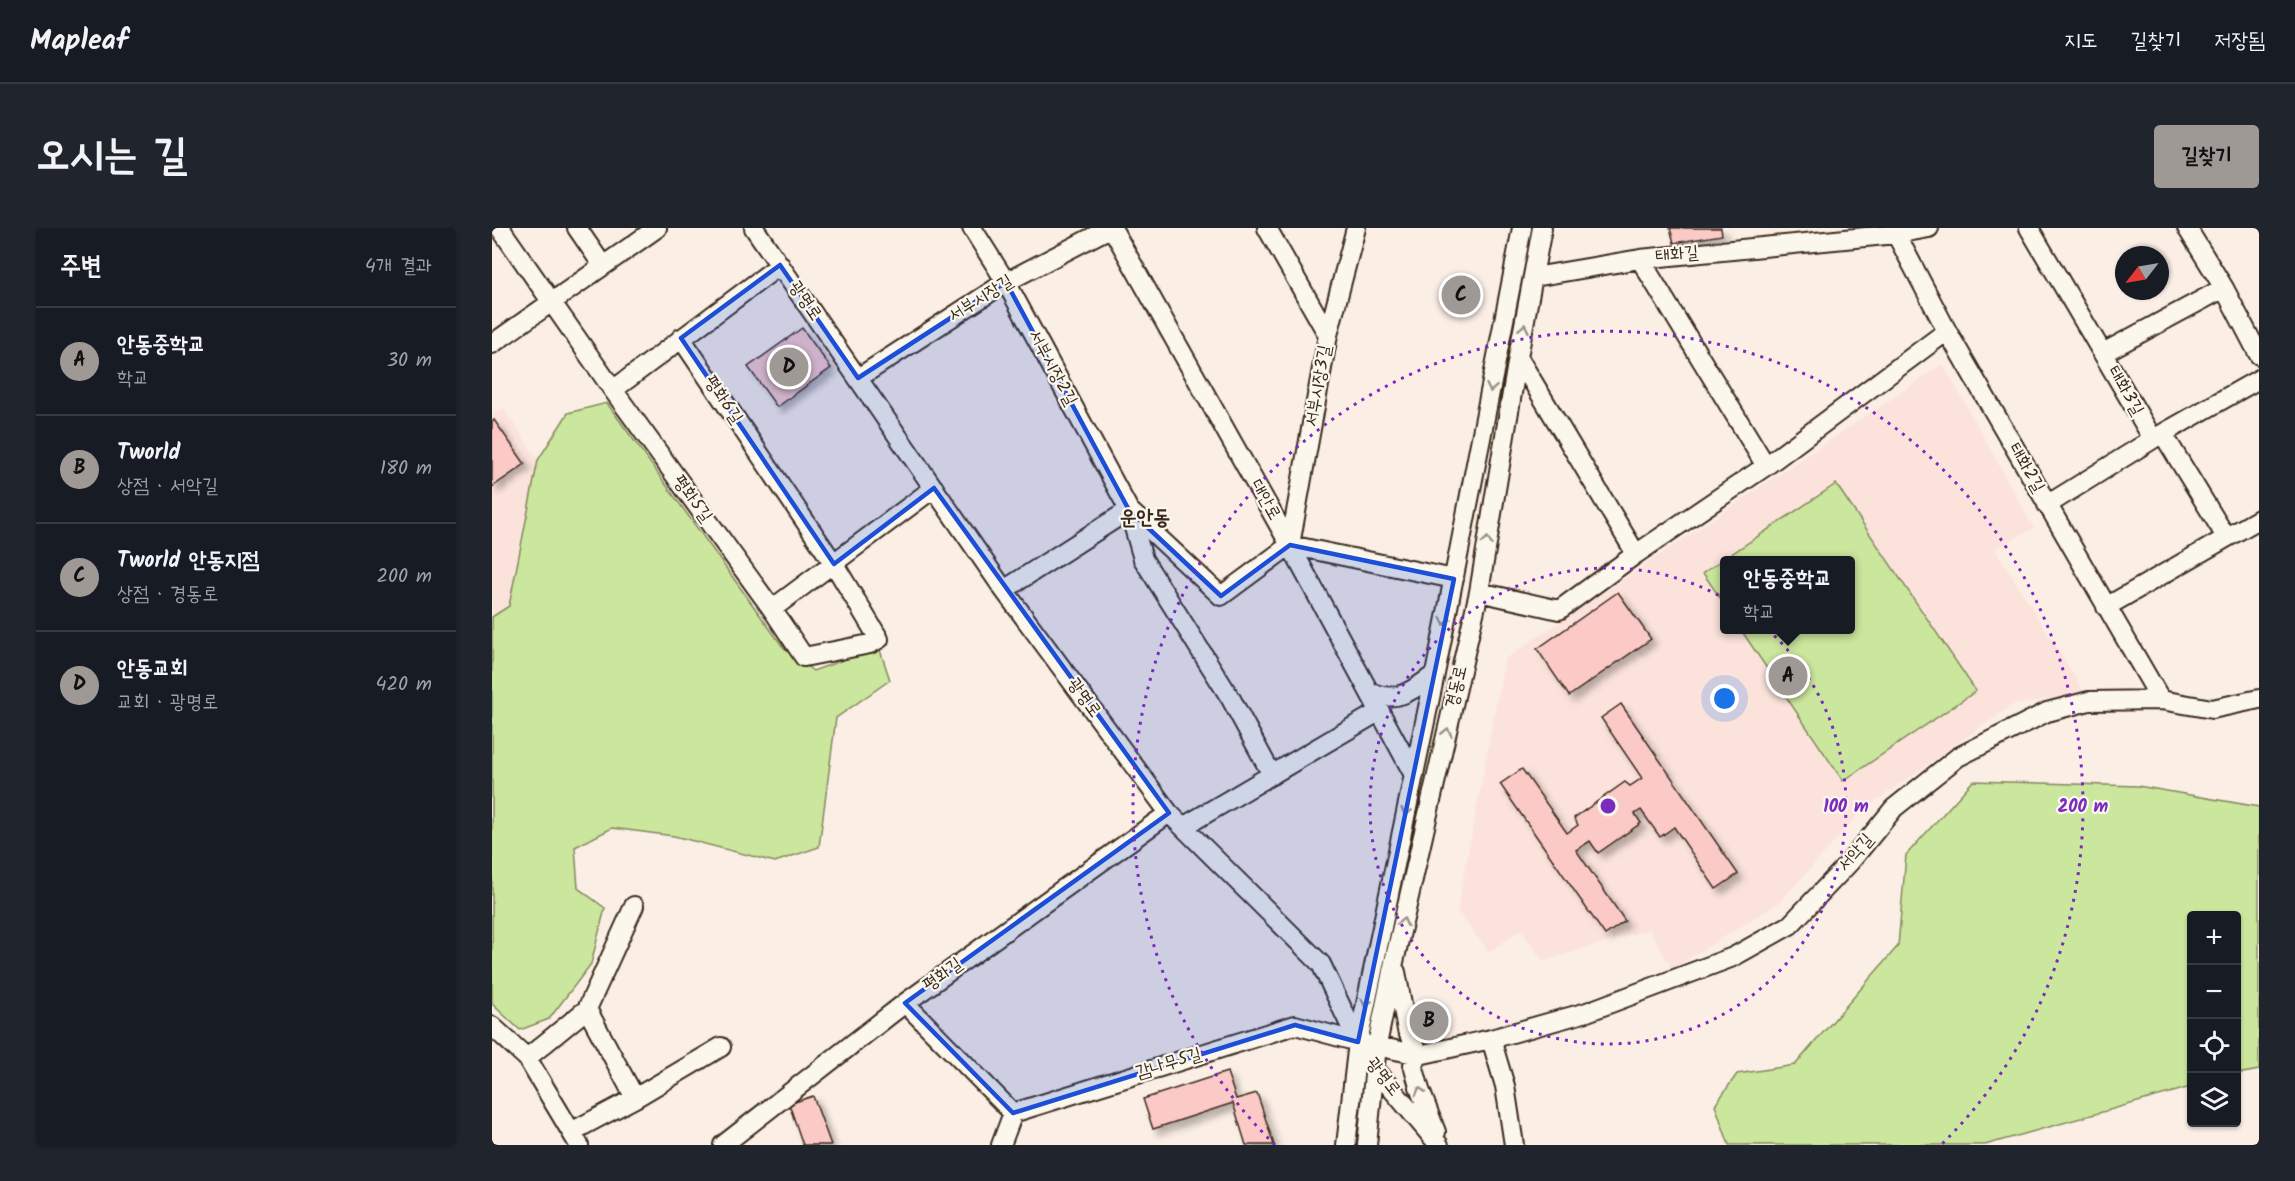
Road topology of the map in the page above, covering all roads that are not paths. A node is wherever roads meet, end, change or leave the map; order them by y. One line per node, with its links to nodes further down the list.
1 (500, 228): 21 (street, 평화5길)
2 (578, 228): 17 (street)
3 (754, 228): 16 (street, 광명로)
4 (972, 228): 19 (street, 서부시장2길)
5 (1111, 228): 19 (street, 서부시장길); 39 (street, 대안로)
6 (1267, 228): 23 (street)
7 (1356, 228): 23 (street, 서부시장3길)
8 (1522, 228): 42 (street, 경동로, one-way to 42)
9 (1542, 228): 18 (street, 경동로)
10 (1929, 228): 14 (street, 태화길)
11 (2029, 228): 26 (street, 태화3길)
12 (2187, 228): 20 (street)
13 (654, 229): 17 (street)
14 (1896, 231): 15 (street, 태화길); 22 (street, 태화2길)
15 (1640, 259): 18 (street, 태화길); 33 (street)
16 (780, 265): 25 (street); 29 (street, 광명로)
17 (603, 266): 21 (street)
18 (1534, 277): 28 (street, 경동로, one-way to 18)
19 (1006, 282): 29 (street, 서부시장길); 36 (street, 서부시장2길)
20 (2224, 288): 26 (street); 27 (street)
21 (551, 303): 24 (street); 31 (street, 평화5길)
22 (1947, 331): 33 (street); 35 (street, 태화2길)
23 (1328, 335): 39 (street, 서부시장3길)
24 (494, 338)
25 (681, 338): 31 (street); 41 (street, 평화6길)
26 (2103, 353): 32 (street, 태화3길)
27 (2259, 355)
28 (1518, 357): 40 (street); 44 (street, 경동로, one-way to 28)
29 (858, 378): 34 (street, 광명로)
30 (2259, 379): 32 (street)
31 (613, 390): 46 (street, 평화5길)
32 (2158, 437): 35 (street); 38 (street, 태화3길)
33 (1766, 466): 40 (street)
34 (934, 488): 41 (street); 43 (street, 광명로)
35 (2047, 505): 45 (street, 태화2길)
36 (1129, 510): 39 (street, 서부시장2길); 43 (street); 52 (street)
37 (2259, 519): 38 (street)
38 (2226, 537): 45 (street)
39 (1290, 545): 42 (street); 48 (street, 대안로)
40 (1636, 554): 44 (street)
41 (834, 564): 46 (street); 46 (street, 평화5길)
42 (1454, 579): 47 (street, 경동로, one-way to 47)
43 (1004, 590): 54 (street, 광명로)
44 (1479, 592): 57 (street, 경동로, one-way to 44)
45 (2106, 607): 50 (street, 태화2길)
46 (772, 609)
47 (1435, 674): 48 (street); 53 (street, 경동로)
48 (1370, 692): 51 (street, 대안로)
49 (2259, 699): 50 (street, 서악길)
50 (2161, 700): 61 (street, 서악길)
51 (1380, 711): 52 (street); 53 (street, 대안로)
52 (1272, 775): 55 (street)
53 (1414, 775): 62 (street, 경동로, one-way to 62)
54 (1169, 813): 55 (street, 광명로); 58 (street, 평화길)
55 (1183, 827): 62 (street, 광명로)
56 (634, 906): 59 (street)
57 (1394, 962): 63 (street, 경동로); 65 (street)
58 (905, 1003): 69 (street); 71 (street, 평화길)
59 (587, 1009): 66 (street); 68 (street)
60 (492, 1026): 66 (street)
61 (1491, 1039): 65 (street, 서악길); 76 (street)
62 (1358, 1042): 63 (street, 서악길); 67 (street, 광명로); 69 (street, 감나무5길); 73 (street, 경동로)
63 (1377, 1045): 65 (street, 서악길); 67 (street, 경동로)
64 (721, 1047): 68 (street)
65 (1419, 1055): 75 (street, one-way to 65)
66 (527, 1058): 70 (street)
67 (1374, 1068): 74 (street, 경동로); 75 (street, 광명로)
68 (635, 1098): 70 (street)
69 (1013, 1113): 72 (street)
70 (576, 1138)
71 (723, 1145)
72 (1001, 1145)
73 (1346, 1145)
74 (1367, 1145)
75 (1440, 1145)
76 (1514, 1145)

